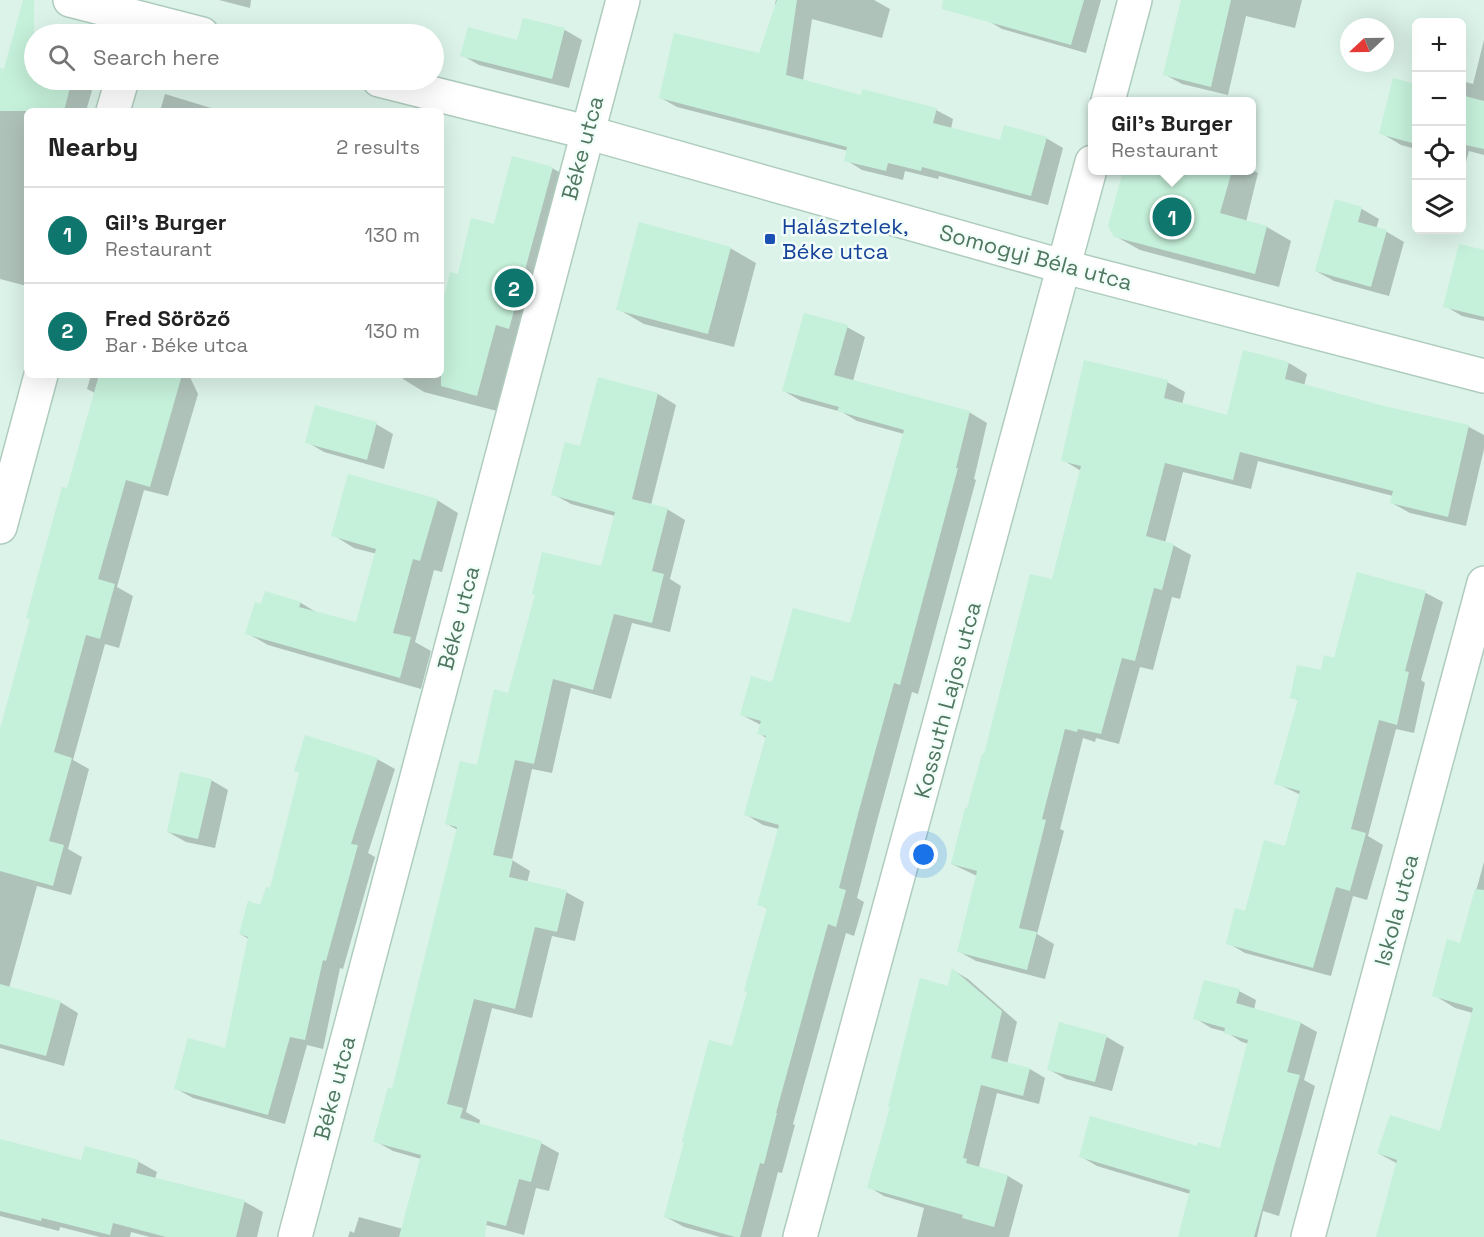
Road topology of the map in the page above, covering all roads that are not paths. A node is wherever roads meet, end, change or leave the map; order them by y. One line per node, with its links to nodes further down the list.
1 (70, 0): 4 (street)
2 (623, 0): 10 (street, Béke utca)
3 (1135, 0): 8 (street)
4 (139, 18): 5 (street)
5 (163, 24)
6 (119, 90): 9 (street)
7 (419, 90): 10 (street, Somogyi Béla utca)
8 (1109, 97)
9 (114, 108)
10 (586, 132): 12 (street, Somogyi Béla utca); 17 (street, Béke utca)
11 (1089, 175): 12 (street, Kossuth Lajos utca)
12 (1065, 267): 13 (street, Somogyi Béla utca); 18 (street, Kossuth Lajos utca)
13 (1484, 376)
14 (40, 378): 15 (street)
15 (0, 527)
16 (1484, 583): 19 (street, Iskola utca)
17 (295, 1237)
18 (800, 1237)
19 (1308, 1237)

